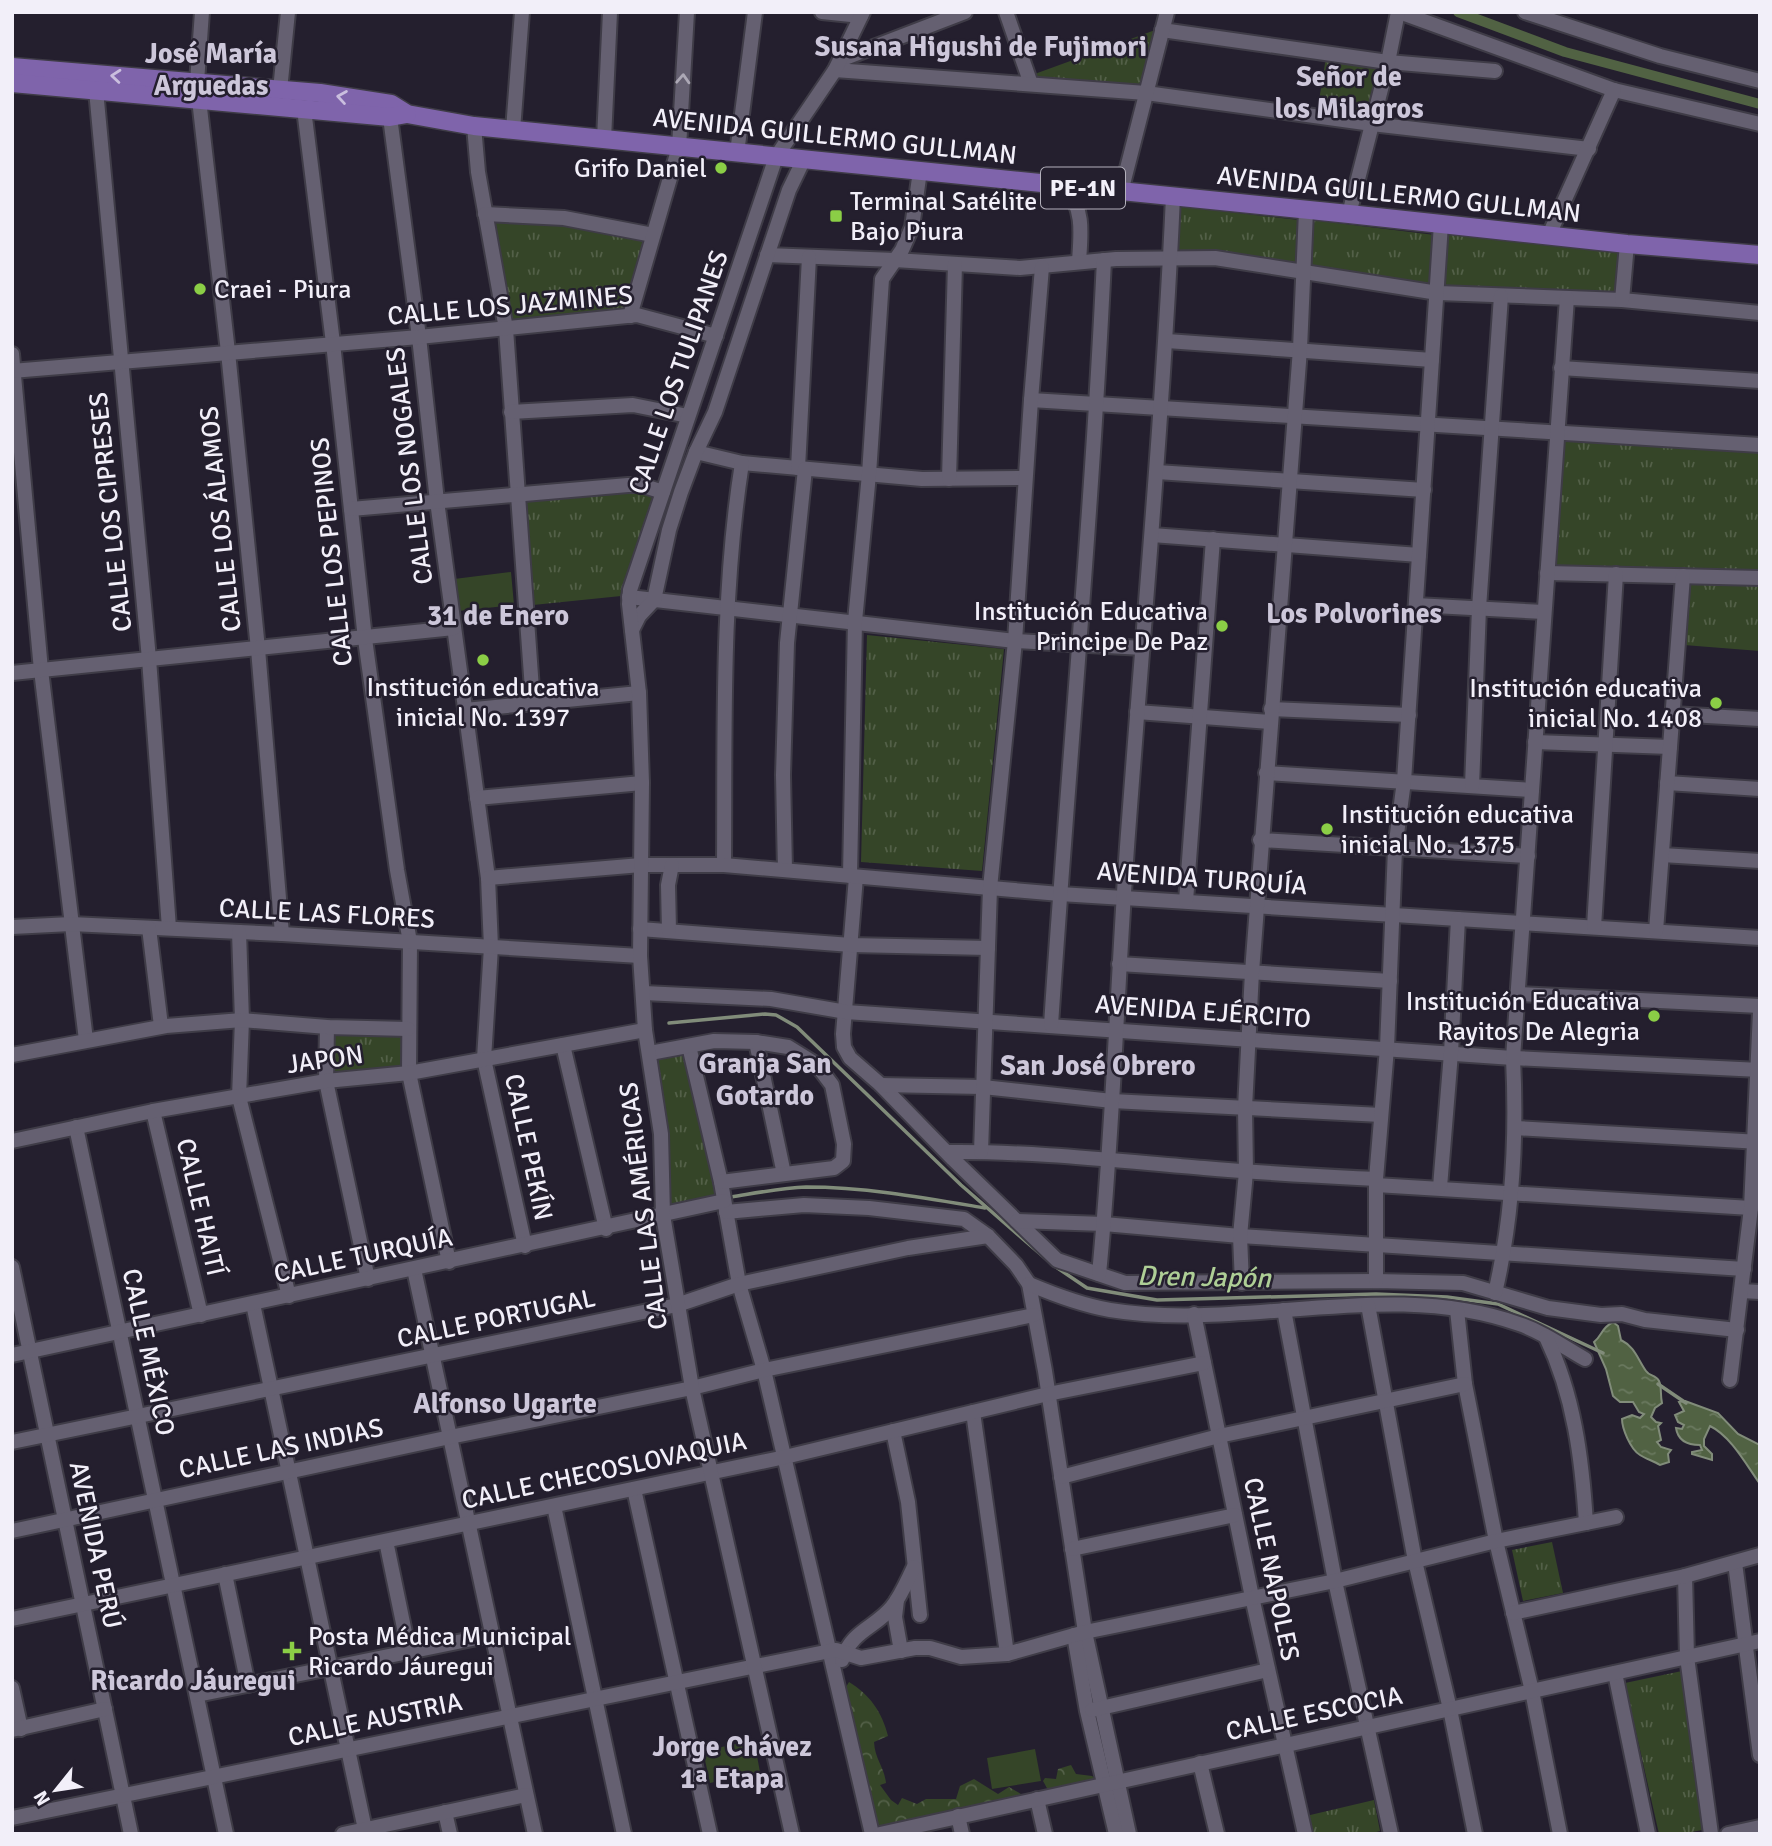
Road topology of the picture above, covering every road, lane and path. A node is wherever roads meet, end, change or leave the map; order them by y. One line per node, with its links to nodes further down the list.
1 (202, 12): 25 (street, CALLE LOS ÁLAMOS)
2 (288, 12): 23 (street)
3 (522, 12): 32 (street)
4 (610, 12): 33 (street)
5 (687, 12): 34 (street, one-way to 5)
6 (755, 12): 36 (street)
7 (822, 12): 13 (street)
8 (965, 12): 16 (street)
9 (1006, 12): 21 (street)
10 (1167, 12): 14 (street)
11 (1398, 12): 15 (street); 24 (street)
12 (1525, 12): 19 (street)
13 (862, 14): 16 (street, CALLE LOS TULIPANES)
14 (1162, 30): 15 (street); 26 (street)
15 (1388, 62): 18 (street); 29 (street)
16 (838, 65): 21 (street); 37 (street, CALLE LOS TULIPANES)
17 (12, 67): 25 (main road, AVENIDA GUILLERMO GULLMAN / PE-1N, one-way to 17)
18 (1495, 71)
19 (1760, 81)
20 (12, 83): 22 (main road, AVENIDA GUILLERMO GULLMAN / PE-1N)
21 (1031, 85): 26 (street)
22 (96, 90): 25 (main road, AVENIDA GUILLERMO GULLMAN / PE-1N); 75 (street, CALLE LOS CIPRESES)
23 (280, 90): 25 (main road, AVENIDA GUILLERMO GULLMAN / PE-1N); 28 (main road, AVENIDA GUILLERMO GULLMAN / PE-1N, one-way to 23)
24 (1614, 90): 30 (street); 35 (street)
25 (198, 91): 27 (main road, AVENIDA GUILLERMO GULLMAN / PE-1N); 72 (street, CALLE LOS ÁLAMOS)
26 (1146, 93): 29 (street); 41 (street)
27 (304, 109): 28 (main road, AVENIDA GUILLERMO GULLMAN / PE-1N); 70 (street, CALLE LOS PEPINOS)
28 (399, 115): 31 (main road, AVENIDA GUILLERMO GULLMAN / PE-1N); 68 (street, CALLE LOS NOGALES)
29 (1372, 124): 35 (street); 45 (street)
30 (1760, 124)
31 (474, 126): 32 (main road, AVENIDA GUILLERMO GULLMAN / PE-1N); 44 (street)
32 (513, 130): 33 (main road, AVENIDA GUILLERMO GULLMAN / PE-1N)
33 (604, 139): 34 (main road, AVENIDA GUILLERMO GULLMAN / PE-1N)
34 (679, 147): 36 (main road, AVENIDA GUILLERMO GULLMAN / PE-1N); 47 (street)
35 (1589, 149): 48 (street)
36 (737, 153): 37 (main road, AVENIDA GUILLERMO GULLMAN / PE-1N)
37 (776, 157): 38 (main road, AVENIDA GUILLERMO GULLMAN / PE-1N); 67 (street, CALLE LOS TULIPANES)
38 (804, 159): 39 (main road, AVENIDA GUILLERMO GULLMAN / PE-1N); 50 (street)
39 (920, 171): 40 (main road, AVENIDA GUILLERMO GULLMAN / PE-1N); 54 (street)
40 (1066, 186): 41 (main road, AVENIDA GUILLERMO GULLMAN / PE-1N); 56 (street)
41 (1121, 192): 42 (main road, AVENIDA GUILLERMO GULLMAN / PE-1N)
42 (1173, 197): 43 (main road, AVENIDA GUILLERMO GULLMAN / PE-1N); 53 (street)
43 (1306, 211): 45 (main road, AVENIDA GUILLERMO GULLMAN / PE-1N); 59 (street)
44 (485, 214): 47 (street); 66 (street)
45 (1349, 214): 46 (main road, AVENIDA GUILLERMO GULLMAN / PE-1N)
46 (1441, 224): 48 (main road, AVENIDA GUILLERMO GULLMAN / PE-1N); 60 (street)
47 (653, 235): 65 (street)
48 (1549, 235): 49 (main road, AVENIDA GUILLERMO GULLMAN / PE-1N)
49 (1627, 244): 51 (main road, AVENIDA GUILLERMO GULLMAN / PE-1N); 63 (street)
50 (767, 255): 52 (street); 89 (street)
51 (1760, 255)
52 (809, 257): 54 (street); 91 (street)
53 (1171, 257): 55 (street); 59 (street); 69 (street)
54 (895, 260): 57 (street); 93 (street)
55 (1104, 260): 56 (street); 80 (street)
56 (1079, 261): 58 (street)
57 (955, 264): 58 (street); 95 (street)
58 (1042, 267): 79 (street)
59 (1303, 274): 60 (street); 71 (street)
60 (1437, 293): 61 (street); 74 (street)
61 (1501, 296): 62 (street); 86 (street)
62 (1567, 298): 63 (street); 76 (street)
63 (1622, 300): 64 (street)
64 (1760, 313)
65 (630, 316): 66 (street, CALLE LOS JAZMINES); 67 (street, CALLE LOS JAZMINES)
66 (506, 328): 68 (street, CALLE LOS JAZMINES); 82 (street)
67 (716, 336): 84 (street, CALLE LOS TULIPANES)
68 (418, 337): 70 (street, CALLE LOS JAZMINES); 100 (street, CALLE LOS NOGALES)
69 (1167, 341): 71 (street); 81 (street)
70 (333, 343): 72 (street, CALLE LOS JAZMINES); 101 (street, CALLE LOS PEPINOS)
71 (1300, 349): 74 (street); 83 (street)
72 (228, 352): 75 (street, CALLE LOS JAZMINES); 124 (street, CALLE LOS ÁLAMOS)
73 (12, 354): 77 (street)
74 (1432, 360): 85 (street)
75 (120, 361): 77 (street, CALLE LOS JAZMINES); 125 (street, CALLE LOS CIPRESES)
76 (1561, 368): 78 (street); 87 (street)
77 (13, 371): 126 (street)
78 (1760, 382)
79 (1031, 400): 80 (street); 94 (street)
80 (1097, 404): 81 (street); 122 (street)
81 (1163, 408): 83 (street); 92 (street)
82 (511, 412): 84 (street); 99 (street)
83 (1294, 415): 85 (street); 96 (street)
84 (688, 416): 98 (street, CALLE LOS TULIPANES)
85 (1428, 424): 86 (street); 97 (street)
86 (1491, 427): 87 (street); 114 (street)
87 (1557, 431): 88 (street); 106 (street)
88 (1760, 444)
89 (696, 452): 90 (street); 110 (street)
90 (742, 463): 91 (street); 113 (street)
91 (802, 469): 93 (street); 116 (street)
92 (1157, 471): 96 (street); 102 (street)
93 (869, 474): 95 (street); 117 (street)
94 (1025, 478): 95 (street); 121 (street)
95 (949, 479)
96 (1289, 481): 97 (street); 104 (street)
97 (1424, 490): 105 (street)
98 (663, 492): 99 (street); 111 (street, CALLE LOS TULIPANES)
99 (518, 494): 100 (street); 129 (street)
100 (437, 501): 101 (street); 118 (street, CALLE LOS NOGALES)
101 (351, 509): 120 (street, CALLE LOS PEPINOS)
102 (1152, 535): 103 (street); 123 (street)
103 (1213, 539): 104 (street); 135 (street)
104 (1284, 545): 105 (street); 134 (street)
105 (1419, 555): 112 (street)
106 (1547, 573): 107 (street); 115 (street)
107 (1616, 574): 108 (street); 138 (street)
108 (1683, 576): 109 (street); 132 (street)
109 (1760, 578)
110 (654, 600): 111 (street); 113 (street); 119 (street)
111 (629, 601): 119 (street, CALLE LAS AMÉRICAS)
112 (1416, 605): 114 (street); 133 (street)
113 (726, 608): 116 (street); 153 (street)
114 (1479, 608): 115 (street); 144 (street)
115 (1544, 612): 137 (street)
116 (789, 615): 117 (street); 156 (street)
117 (855, 621): 121 (street); 157 (street)
118 (454, 628): 120 (street); 130 (street, CALLE LOS NOGALES)
119 (632, 630): 128 (street, CALLE LAS AMÉRICAS)
120 (365, 639): 124 (street); 178 (street, CALLE LOS PEPINOS)
121 (1015, 641): 122 (street); 159 (street)
122 (1079, 645): 123 (street); 160 (street)
123 (1143, 648): 131 (street)
124 (258, 649): 125 (street); 176 (street, CALLE LOS ÁLAMOS)
125 (149, 659): 126 (street); 171 (street, CALLE LOS CIPRESES)
126 (41, 670): 127 (street); 167 (street)
127 (12, 673)
128 (639, 693): 129 (street); 142 (street, CALLE LAS AMÉRICAS)
129 (533, 703): 130 (street)
130 (465, 710): 147 (street, CALLE LOS NOGALES)
131 (1137, 712): 135 (street); 161 (street)
132 (1672, 714): 136 (street); 139 (street)
133 (1409, 715): 134 (street); 141 (street)
134 (1270, 716): 135 (street); 140 (street)
135 (1200, 718): 162 (street)
136 (1760, 719)
137 (1535, 743): 138 (street); 146 (street)
138 (1605, 745): 139 (street); 169 (street)
139 (1670, 747): 143 (street)
140 (1266, 773): 141 (street); 148 (street)
141 (1404, 782): 144 (street); 149 (street)
142 (642, 783): 147 (street); 154 (street, CALLE LAS AMÉRICAS)
143 (1667, 783): 145 (street); 150 (street)
144 (1472, 786): 146 (street)
145 (1760, 789)
146 (1532, 790): 151 (street)
147 (477, 798): 158 (street, CALLE LOS NOGALES)
148 (1260, 840): 149 (street); 163 (street)
149 (1395, 849): 151 (street); 164 (street)
150 (1662, 855): 152 (street); 173 (street)
151 (1528, 856): 166 (street)
152 (1760, 861)
153 (724, 864): 155 (street, AVENIDA TURQUÍA); 156 (street, AVENIDA TURQUÍA)
154 (641, 865): 155 (street, AVENIDA TURQUÍA); 158 (street, AVENIDA TURQUÍA); 172 (street, CALLE LAS AMÉRICAS)
155 (672, 865): 175 (street)
156 (785, 870): 157 (street, AVENIDA TURQUÍA)
157 (853, 877): 159 (street, AVENIDA TURQUÍA); 179 (street)
158 (488, 878): 180 (street, CALLE LOS NOGALES)
159 (990, 888): 160 (street, AVENIDA TURQUÍA); 181 (street)
160 (1060, 894): 161 (street, AVENIDA TURQUÍA); 193 (street)
161 (1124, 897): 162 (street, AVENIDA TURQUÍA); 183 (street)
162 (1186, 901): 163 (street, AVENIDA TURQUÍA)
163 (1258, 906): 164 (street, AVENIDA TURQUÍA); 184 (street)
164 (1393, 915): 165 (street, AVENIDA TURQUÍA); 185 (street)
165 (1458, 919): 166 (street, AVENIDA TURQUÍA); 206 (street)
166 (1523, 923): 169 (street, AVENIDA TURQUÍA); 187 (street)
167 (71, 924): 168 (street, CALLE LAS FLORES); 170 (street, CALLE LAS FLORES); 200 (street)
168 (12, 927)
169 (1594, 927): 173 (street, AVENIDA TURQUÍA)
170 (149, 928): 171 (street, CALLE LAS FLORES); 194 (street)
171 (169, 928): 174 (street, CALLE LAS FLORES)
172 (640, 929): 175 (street); 182 (street, CALLE LAS AMÉRICAS)
173 (1656, 931): 177 (street, AVENIDA TURQUÍA)
174 (239, 932): 176 (street, CALLE LAS FLORES); 191 (street)
175 (669, 932): 179 (street)
176 (282, 934): 178 (street, CALLE LAS FLORES)
177 (1760, 938)
178 (410, 942): 180 (street, CALLE LAS FLORES); 196 (street, CALLE LOS PEPINOS)
179 (851, 945): 181 (street); 189 (street)
180 (491, 947): 182 (street, CALLE LAS FLORES); 209 (street, CALLE LOS NOGALES)
181 (988, 948): 192 (street)
182 (640, 956): 186 (street, CALLE LAS AMÉRICAS)
183 (1119, 964): 184 (street); 197 (street)
184 (1252, 972): 185 (street); 199 (street)
185 (1390, 981): 204 (street)
186 (644, 993): 189 (street, AVENIDA EJÉRCITO); 198 (street, CALLE LAS AMÉRICAS)
187 (1518, 995): 188 (street); 208 (street)
188 (1760, 1006)
189 (846, 1012): 192 (street, AVENIDA EJÉRCITO); 213 (street)
190 (1760, 1012): 210 (street)
191 (242, 1020): 194 (street); 195 (street); 215 (street)
192 (985, 1020): 193 (street, AVENIDA EJÉRCITO); 214 (street)
193 (1051, 1025): 197 (street, AVENIDA EJÉRCITO)
194 (161, 1027): 200 (street)
195 (327, 1027): 196 (street); 212 (street)
196 (408, 1029): 211 (street, CALLE LOS PEPINOS)
197 (1115, 1029): 199 (street, AVENIDA EJÉRCITO); 216 (street)
198 (645, 1030): 202 (street, JAPON); 205 (street, CALLE LAS AMÉRICAS)
199 (1248, 1038): 204 (street, AVENIDA EJÉRCITO); 217 (street)
200 (86, 1040): 207 (street)
201 (756, 1042): 203 (street); 228 (street); 228 (street)
202 (563, 1045): 209 (street, JAPON); 238 (street)
203 (689, 1046): 205 (street); 229 (street)
204 (1387, 1048): 206 (street, AVENIDA EJÉRCITO); 219 (street)
205 (650, 1053): 234 (street, CALLE LAS AMÉRICAS)
206 (1451, 1053): 208 (street, AVENIDA EJÉRCITO); 231 (street)
207 (12, 1055)
208 (1513, 1058): 210 (street, AVENIDA EJÉRCITO); 221 (street)
209 (484, 1059): 211 (street, JAPON); 242 (street, CALLE PEKÍN)
210 (1758, 1070): 223 (street)
211 (409, 1073): 212 (street, JAPON); 244 (street, CALLE LOS PEPINOS)
212 (326, 1081): 215 (street, JAPON); 249 (street)
213 (881, 1085): 214 (street); 224 (street)
214 (983, 1087): 216 (street); 225 (street)
215 (239, 1097): 218 (street, JAPON); 257 (street)
216 (1112, 1101): 217 (street); 226 (street)
217 (1245, 1108): 219 (street); 227 (street)
218 (153, 1111): 220 (street, JAPON); 264 (street, CALLE HAITÍ)
219 (1381, 1115): 230 (street)
220 (76, 1127): 222 (street, JAPON); 267 (street, CALLE MÉXICO)
221 (1515, 1128): 223 (street); 232 (street)
222 (12, 1141)
223 (1757, 1142): 235 (street)
224 (947, 1152): 225 (street); 236 (street)
225 (981, 1152): 226 (street)
226 (1110, 1160): 227 (street); 237 (street)
227 (1246, 1172): 230 (street); 240 (street)
228 (783, 1174): 229 (street)
229 (721, 1182): 233 (street)
230 (1376, 1182): 231 (street); 241 (street)
231 (1440, 1187): 232 (street)
232 (1510, 1192): 235 (street); 243 (street)
233 (725, 1206): 234 (street, CALLE TURQUÍA); 239 (street, CALLE TURQUÍA); 252 (street)
234 (663, 1215): 238 (street, CALLE TURQUÍA); 259 (street, CALLE LAS AMÉRICAS)
235 (1753, 1217): 246 (street)
236 (1017, 1221): 237 (street); 248 (street)
237 (1104, 1224): 240 (street); 248 (street)
238 (606, 1229): 242 (street, CALLE TURQUÍA)
239 (988, 1236): 252 (street, CALLE PORTUGAL); 253 (street, CALLE TURQUÍA)
240 (1240, 1236): 241 (street); 251 (street)
241 (1377, 1244): 243 (street); 250 (street)
242 (525, 1246): 244 (street, CALLE TURQUÍA)
243 (1505, 1251): 246 (street); 256 (street)
244 (449, 1262): 245 (street, CALLE TURQUÍA)
245 (414, 1269): 249 (street, CALLE TURQUÍA); 271 (street)
246 (1744, 1269): 254 (street)
247 (12, 1270): 269 (street, AVENIDA PERÚ)
248 (1099, 1274): 251 (street)
249 (368, 1279): 257 (street, CALLE TURQUÍA)
250 (1376, 1281): 251 (street); 256 (street)
251 (1242, 1283)
252 (739, 1284): 259 (street, CALLE PORTUGAL); 274 (street)
253 (1028, 1284): 263 (street); 265 (street)
254 (1741, 1291): 255 (street); 266 (street)
255 (1760, 1292)
256 (1495, 1293): 266 (street)
257 (289, 1296): 258 (street, CALLE TURQUÍA)
258 (253, 1304): 264 (street, CALLE TURQUÍA); 278 (street)
259 (677, 1305): 271 (street, CALLE PORTUGAL); 277 (street, CALLE LAS AMÉRICAS)
260 (1368, 1305): 261 (street); 262 (street); 280 (street)
261 (1284, 1310): 263 (street); 283 (street)
262 (1457, 1310): 268 (street); 276 (street)
263 (1194, 1314): 273 (street, CALLE NAPOLES)
264 (201, 1315): 267 (street, CALLE TURQUÍA)
265 (1034, 1315): 274 (street, CALLE LAS INDIAS); 279 (street)
266 (1737, 1330): 275 (street)
267 (120, 1332): 269 (street, CALLE TURQUÍA); 282 (street, CALLE MÉXICO)
268 (1546, 1337): 272 (street); 299 (street)
269 (29, 1351): 270 (street, CALLE TURQUÍA); 285 (street, AVENIDA PERÚ)
270 (12, 1355)
271 (433, 1356): 278 (street, CALLE PORTUGAL); 287 (street)
272 (1585, 1359)
273 (1204, 1363): 279 (street, CALLE CHECOSLOVAQUIA); 286 (street, CALLE NAPOLES)
274 (764, 1370): 277 (street, CALLE LAS INDIAS); 289 (street)
275 (1730, 1380)
276 (1465, 1384): 280 (street); 303 (street)
277 (692, 1388): 287 (street, CALLE LAS INDIAS); 291 (street, CALLE LAS AMÉRICAS)
278 (271, 1389): 282 (street, CALLE PORTUGAL); 290 (street)
279 (1048, 1394): 281 (street, CALLE CHECOSLOVAQUIA); 292 (street)
280 (1386, 1400): 283 (street); 307 (street)
281 (973, 1412): 284 (street, CALLE CHECOSLOVAQUIA); 326 (street)
282 (137, 1416): 285 (street, CALLE PORTUGAL); 294 (street, CALLE MÉXICO)
283 (1304, 1417): 286 (street); 312 (street)
284 (893, 1432): 289 (street, CALLE CHECOSLOVAQUIA); 309 (street)
285 (47, 1434): 288 (street, CALLE PORTUGAL); 298 (street, AVENIDA PERÚ)
286 (1219, 1436): 292 (street); 296 (street, CALLE NAPOLES)
287 (450, 1437): 290 (street, CALLE LAS INDIAS); 300 (street)
288 (12, 1442)
289 (785, 1457): 291 (street, CALLE CHECOSLOVAQUIA); 325 (street)
290 (289, 1472): 294 (street, CALLE LAS INDIAS); 306 (street)
291 (710, 1472): 293 (street, CALLE CHECOSLOVAQUIA); 328 (street, CALLE LAS AMÉRICAS)
292 (1061, 1477): 304 (street)
293 (634, 1489): 295 (street, CALLE CHECOSLOVAQUIA); 332 (street)
294 (155, 1501): 298 (street, CALLE LAS INDIAS); 313 (street, CALLE MÉXICO)
295 (554, 1506): 300 (street, CALLE CHECOSLOVAQUIA); 337 (street)
296 (1235, 1515): 304 (street); 314 (street, CALLE NAPOLES)
297 (1616, 1517): 299 (street, CALLE AUSTRIA)
298 (66, 1520): 301 (street, CALLE LAS INDIAS); 316 (street, AVENIDA PERÚ)
299 (1586, 1523): 303 (street, CALLE AUSTRIA)
300 (468, 1524): 302 (street, CALLE CHECOSLOVAQUIA); 321 (street)
301 (12, 1531)
302 (386, 1541): 306 (street, CALLE CHECOSLOVAQUIA); 324 (street)
303 (1496, 1541): 307 (street, CALLE AUSTRIA); 317 (street)
304 (1072, 1549): 320 (street)
305 (1760, 1555): 308 (street)
306 (307, 1557): 310 (street, CALLE CHECOSLOVAQUIA); 329 (street)
307 (1415, 1561): 312 (street, CALLE AUSTRIA); 340 (street)
308 (1735, 1563): 311 (street); 322 (street)
309 (914, 1566): 315 (street); 318 (street)
310 (225, 1574): 313 (street, CALLE CHECOSLOVAQUIA); 333 (street)
311 (1685, 1576): 317 (street); 327 (street)
312 (1335, 1581): 314 (street, CALLE AUSTRIA); 342 (street)
313 (173, 1585): 316 (street, CALLE CHECOSLOVAQUIA); 336 (street, CALLE MÉXICO)
314 (1252, 1597): 320 (street, CALLE AUSTRIA); 330 (street, CALLE NAPOLES)
315 (897, 1599): 323 (street); 325 (street)
316 (83, 1604): 319 (street, CALLE CHECOSLOVAQUIA); 338 (street, AVENIDA PERÚ)
317 (1513, 1613): 335 (street)
318 (920, 1615)
319 (12, 1619)
320 (1080, 1634): 326 (street, CALLE AUSTRIA); 339 (street)
321 (492, 1635): 324 (street); 341 (street)
322 (1753, 1643): 327 (street, CALLE ESCOCIA); 346 (street)
323 (901, 1651): 325 (street, CALLE AUSTRIA); 326 (street, CALLE AUSTRIA)
324 (409, 1652): 329 (street)
325 (837, 1652): 328 (street, CALLE AUSTRIA); 366 (street)
326 (1007, 1654)
327 (1687, 1657): 331 (street, CALLE ESCOCIA); 378 (street)
328 (753, 1665): 332 (street, CALLE AUSTRIA); 365 (street, CALLE LAS AMÉRICAS)
329 (331, 1668): 333 (street); 345 (street)
330 (1268, 1670): 339 (street); 344 (street, CALLE NAPOLES)
331 (1615, 1673): 335 (street, CALLE ESCOCIA); 377 (street)
332 (677, 1682): 337 (street, CALLE AUSTRIA); 364 (street)
333 (248, 1685): 336 (street)
334 (12, 1688): 343 (street)
335 (1532, 1691): 340 (street, CALLE ESCOCIA); 376 (street)
336 (197, 1695): 348 (street, CALLE MÉXICO)
337 (595, 1699): 341 (street, CALLE AUSTRIA); 363 (street)
338 (105, 1709): 343 (street); 351 (street, AVENIDA PERÚ)
339 (1094, 1709): 349 (street)
340 (1450, 1709): 342 (street, CALLE ESCOCIA); 375 (street)
341 (510, 1716): 345 (street, CALLE AUSTRIA); 350 (street)
342 (1368, 1726): 344 (street, CALLE ESCOCIA); 374 (street)
343 (16, 1729)
344 (1285, 1745): 347 (street, CALLE ESCOCIA); 373 (street, CALLE NAPOLES)
345 (348, 1749): 348 (street, CALLE AUSTRIA); 357 (street)
346 (1760, 1755)
347 (1200, 1763): 349 (street, CALLE ESCOCIA); 372 (street)
348 (213, 1777): 351 (street, CALLE AUSTRIA); 359 (street, CALLE MÉXICO)
349 (1112, 1782): 352 (street, CALLE ESCOCIA); 370 (street); 371 (street)
350 (526, 1795): 353 (street); 362 (street)
351 (124, 1796): 355 (street, CALLE AUSTRIA); 358 (street, AVENIDA PERÚ)
352 (1037, 1799): 354 (street, CALLE ESCOCIA); 369 (street)
353 (445, 1812): 357 (street); 361 (street)
354 (958, 1816): 367 (street, CALLE ESCOCIA); 368 (street)
355 (12, 1818)
356 (1760, 1827): 379 (street)
357 (366, 1831): 360 (street)
358 (131, 1834)
359 (226, 1834)
360 (344, 1834)
361 (450, 1834)
362 (535, 1834)
363 (624, 1834)
364 (710, 1834)
365 (792, 1834)
366 (872, 1834)
367 (880, 1834)
368 (962, 1834)
369 (1045, 1834)
370 (1116, 1834)
371 (1129, 1834)
372 (1217, 1834)
373 (1305, 1834)
374 (1391, 1834)
375 (1475, 1834)
376 (1560, 1834)
377 (1648, 1834)
378 (1711, 1834)
379 (1728, 1834)

